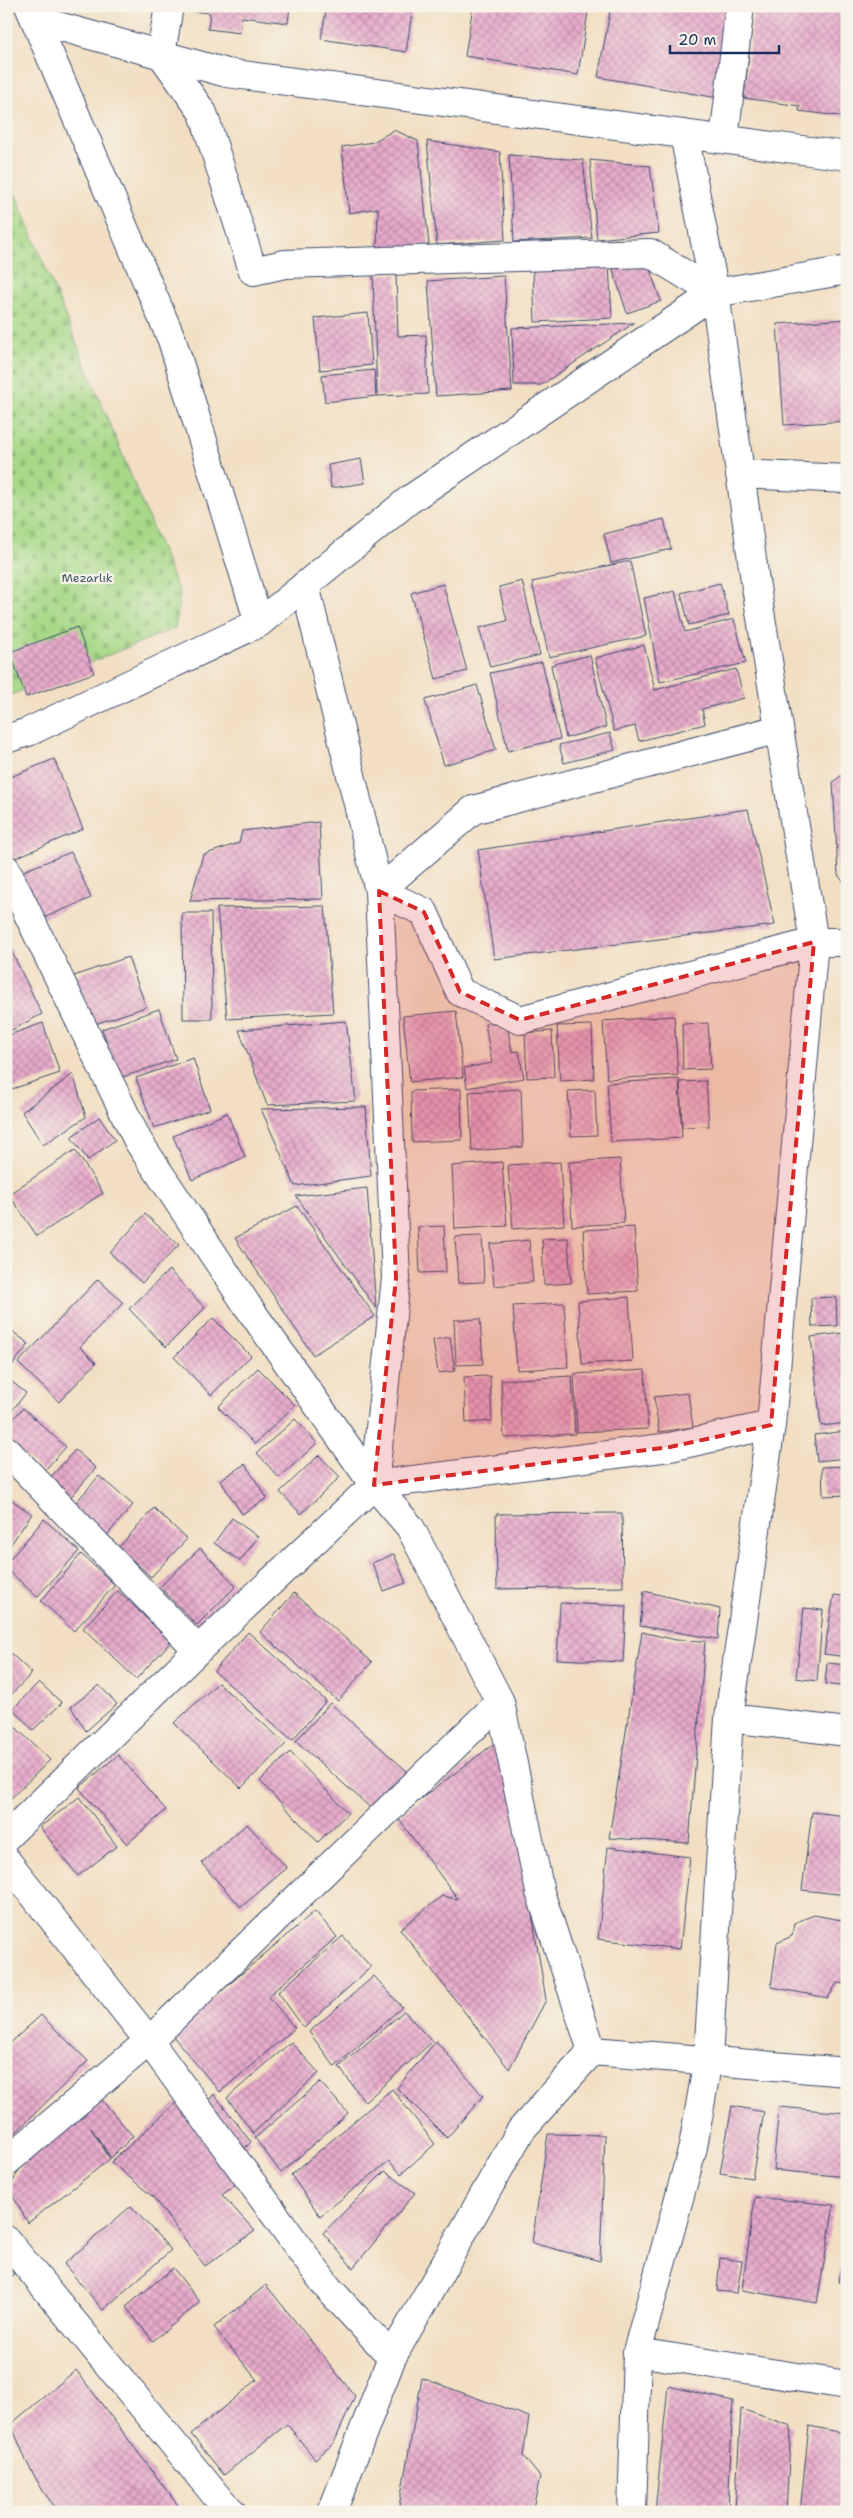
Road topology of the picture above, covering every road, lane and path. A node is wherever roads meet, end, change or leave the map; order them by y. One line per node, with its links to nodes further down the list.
1 (169, 6): 4 (street)
2 (740, 6): 6 (street)
3 (32, 13): 4 (street); 13 (street)
4 (161, 54): 5 (street); 9 (street)
5 (684, 134): 6 (street); 9 (street)
6 (724, 139): 7 (street)
7 (847, 156)
8 (847, 270): 9 (street)
9 (715, 293): 10 (street); 12 (street)
10 (740, 474): 11 (street); 14 (street)
11 (847, 478)
12 (305, 585): 13 (street); 17 (street)
13 (259, 623): 15 (street)
14 (779, 729): 17 (street); 18 (street)
15 (6, 739)
16 (6, 869): 22 (street)
17 (379, 891): 18 (street); 22 (street)
18 (814, 942): 19 (street); 20 (street)
19 (847, 942)
20 (771, 1425): 22 (street); 25 (street)
21 (6, 1450): 23 (street)
22 (374, 1486): 23 (street); 24 (street)
23 (198, 1650): 27 (street)
24 (500, 1702): 29 (street); 30 (street)
25 (729, 1718): 26 (street); 31 (street)
26 (847, 1732)
27 (6, 1837)
28 (6, 1860): 29 (street)
29 (149, 2041): 33 (street); 36 (street)
30 (592, 2052): 31 (street); 36 (street)
31 (708, 2059): 32 (street); 35 (street)
32 (847, 2072)
33 (6, 2162)
34 (6, 2240): 38 (street)
35 (637, 2352): 37 (street); 40 (street)
36 (392, 2358): 39 (street)
37 (847, 2384)
38 (232, 2512)
39 (332, 2512)
40 (632, 2512)

